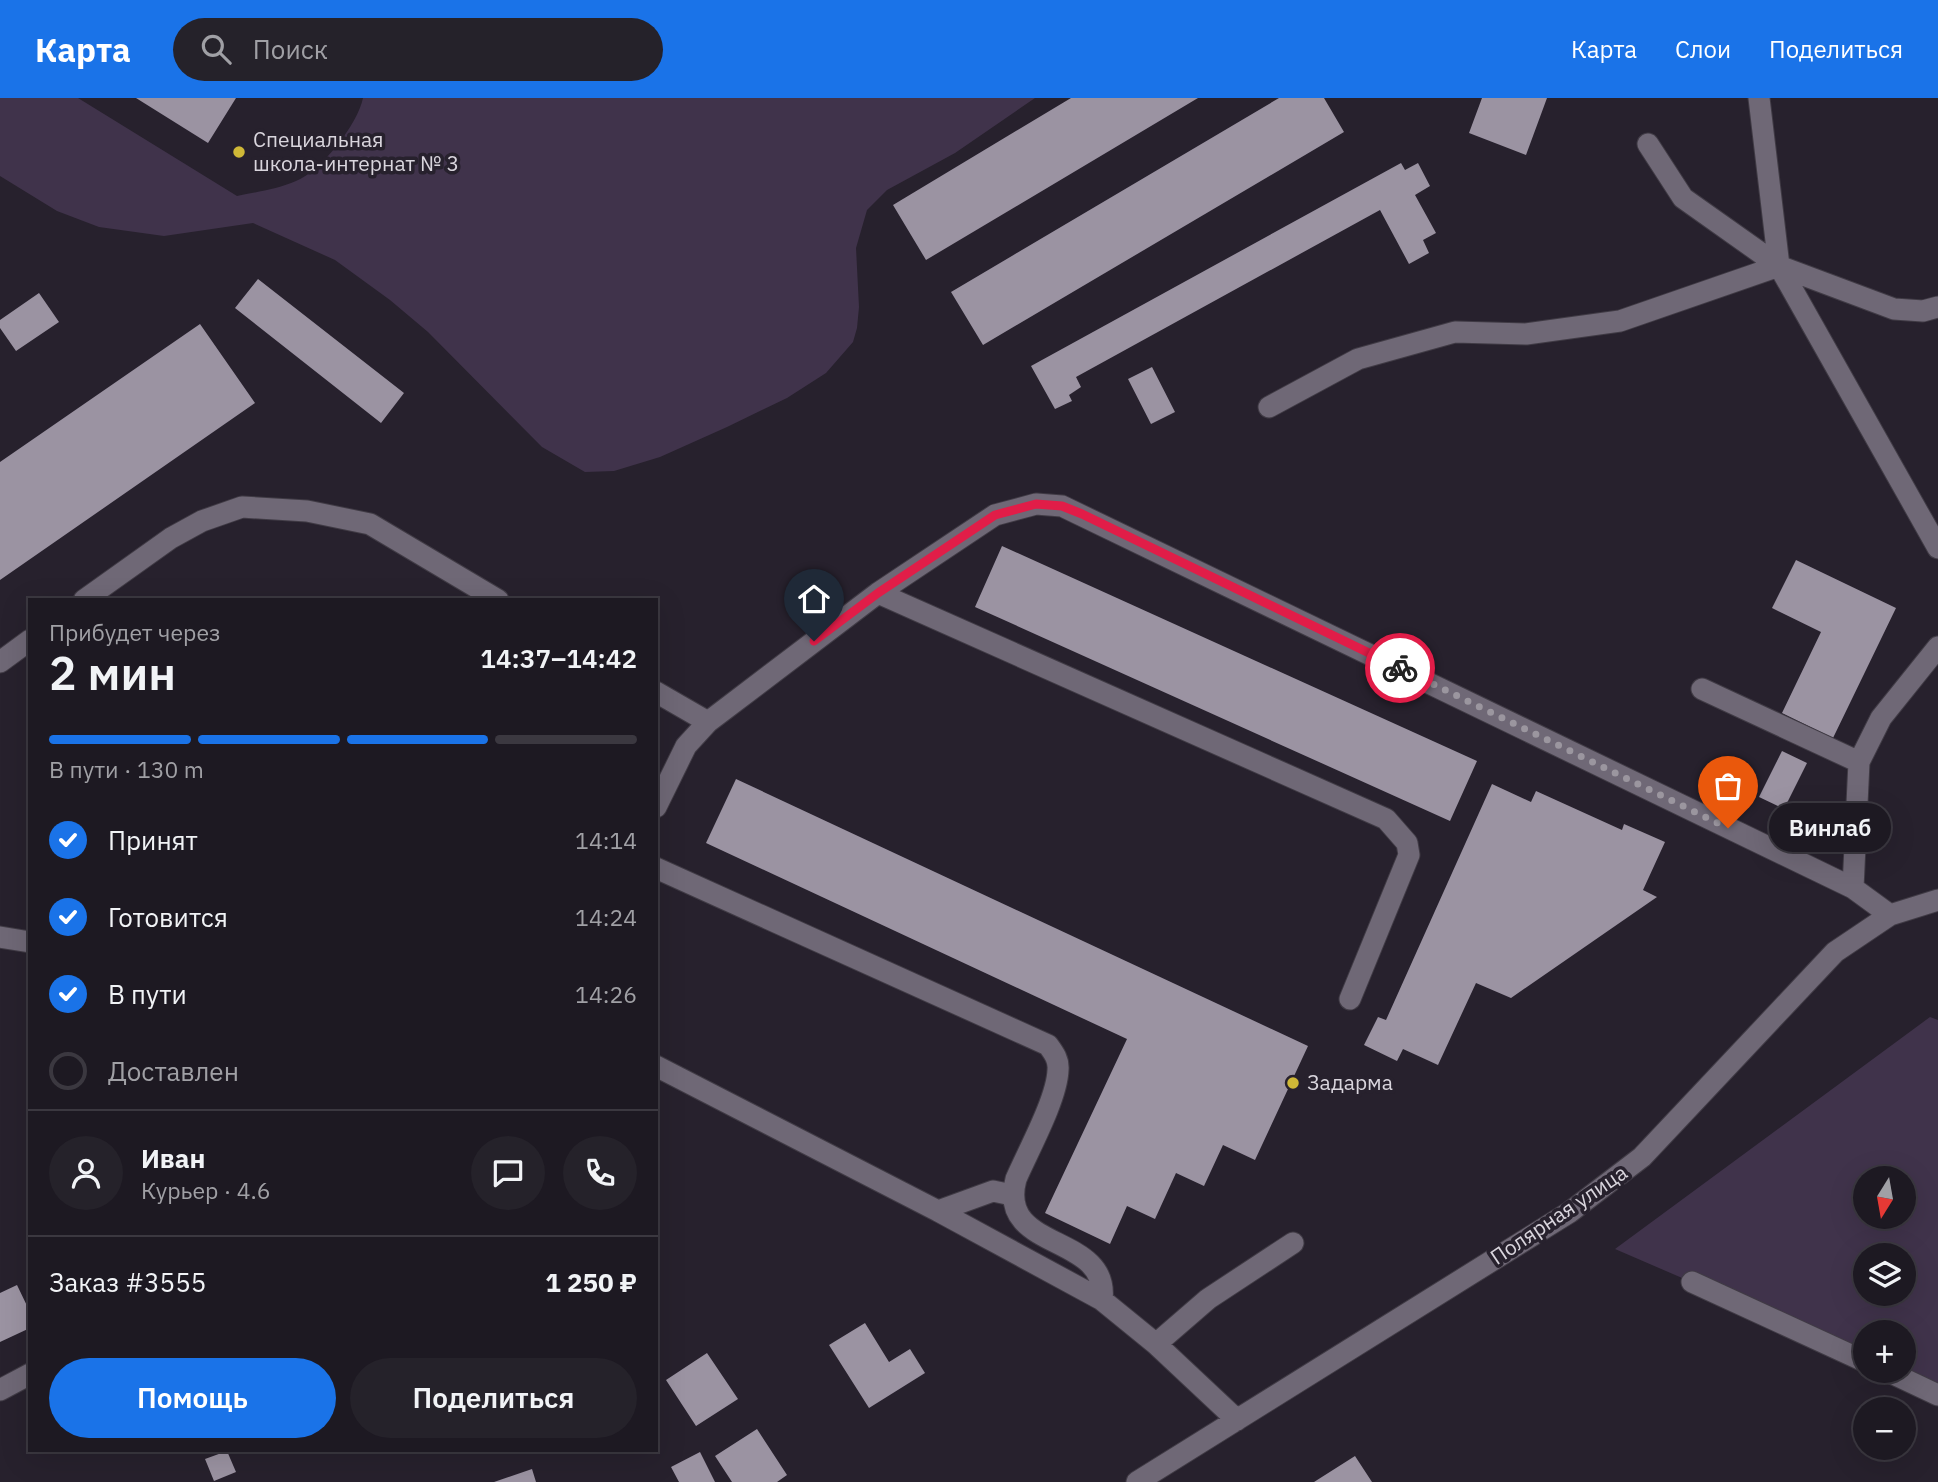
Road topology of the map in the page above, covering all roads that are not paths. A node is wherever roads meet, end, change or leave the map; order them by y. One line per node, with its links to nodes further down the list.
1 (1759, 98): 3 (street)
2 (1647, 144): 3 (street)
3 (1779, 266): 4 (street); 5 (street); 6 (street)
4 (1938, 307)
5 (1269, 407)
6 (1938, 548)
7 (878, 593): 15 (street); 19 (street); 24 (street)
8 (88, 598): 9 (street)
9 (495, 598)
10 (28, 641): 12 (street)
11 (1938, 647): 16 (street)
12 (0, 662)
13 (1702, 689): 16 (street)
14 (658, 693): 15 (street)
15 (708, 722): 17 (street)
16 (1859, 762): 19 (street)
17 (658, 803)
18 (658, 869): 26 (street)
19 (1853, 888): 21 (street)
20 (1938, 900): 21 (street, Полярная улица)
21 (1890, 915): 37 (street, Полярная улица)
22 (0, 937): 23 (street)
23 (28, 943)
24 (1350, 999)
25 (658, 1067): 27 (street)
26 (1012, 1195): 27 (street); 30 (street)
27 (938, 1211): 30 (street)
28 (1293, 1243): 31 (street)
29 (1692, 1282): 32 (street)
30 (1102, 1300): 31 (street)
31 (1156, 1344): 37 (street)
32 (1853, 1356)
33 (28, 1375): 35 (street)
34 (1913, 1383): 36 (street)
35 (0, 1390)
36 (1938, 1395)
37 (1237, 1420): 38 (street, Полярная улица)
38 (1137, 1482)

